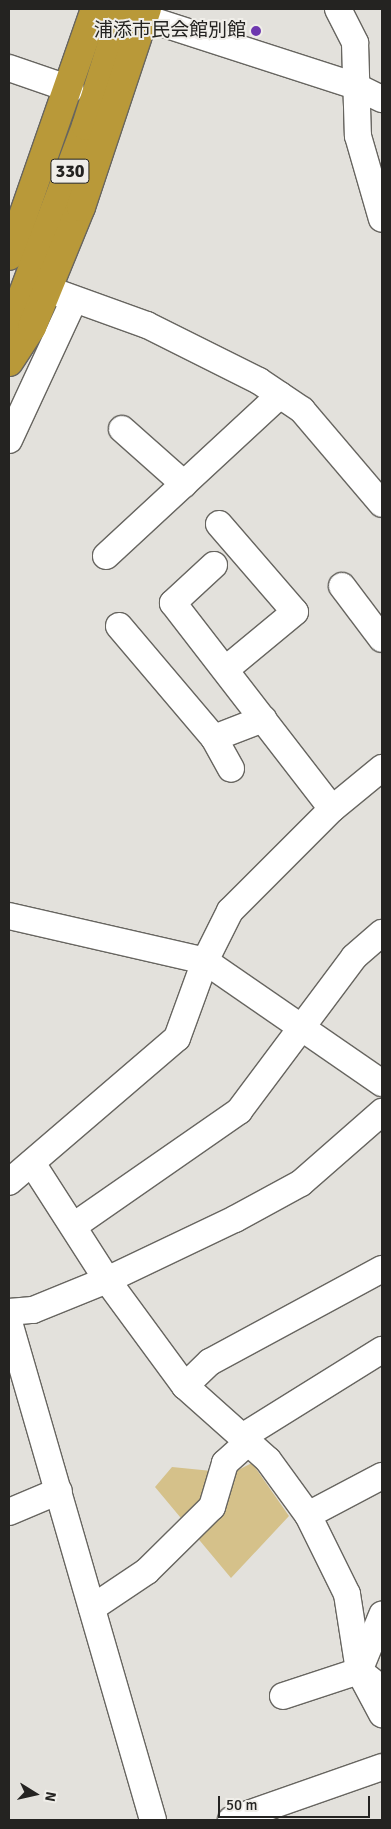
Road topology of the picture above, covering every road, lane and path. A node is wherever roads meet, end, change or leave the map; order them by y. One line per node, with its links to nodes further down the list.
1 (95, 9): 6 (highway, 330)
2 (338, 9): 5 (street)
3 (138, 12): 5 (street); 10 (highway); 12 (highway, 330)
4 (9, 68): 6 (street)
5 (355, 86): 7 (street); 8 (street)
6 (70, 89): 9 (highway, 330)
7 (382, 100)
8 (382, 220)
9 (9, 256)
10 (47, 289): 11 (street); 13 (highway)
11 (74, 300): 14 (street); 16 (street)
12 (9, 331)
13 (9, 362)
14 (280, 395): 17 (street); 18 (street)
15 (122, 429): 17 (street)
16 (9, 440)
17 (184, 484): 20 (street)
18 (382, 504)
19 (219, 524): 26 (street)
20 (106, 556)
21 (214, 565): 26 (street)
22 (342, 586): 23 (street)
23 (375, 609): 25 (street)
24 (120, 626): 28 (street)
25 (382, 638)
26 (226, 669): 27 (street)
27 (263, 719): 28 (street); 31 (street)
28 (214, 738): 30 (street)
29 (382, 768): 31 (street)
30 (232, 769)
31 (332, 809): 34 (street)
32 (9, 916): 34 (street)
33 (382, 933): 35 (street)
34 (205, 961): 35 (street); 38 (street)
35 (303, 1025): 36 (street); 40 (street)
36 (382, 1083)
37 (382, 1112): 42 (street)
38 (32, 1163): 39 (street); 40 (street)
39 (9, 1182)
40 (75, 1225): 42 (street)
41 (382, 1269): 46 (street)
42 (107, 1280): 43 (street); 46 (street)
43 (9, 1312)
44 (9, 1322): 50 (street)
45 (382, 1350): 47 (street)
46 (184, 1386): 47 (street)
47 (245, 1439): 52 (street); 53 (street)
48 (382, 1476): 52 (street)
49 (9, 1488): 51 (street)
50 (59, 1491): 51 (street); 53 (street)
51 (20, 1507)
52 (308, 1515): 55 (street)
53 (92, 1608): 60 (street)
54 (382, 1614): 55 (street)
55 (359, 1671): 56 (street); 57 (street); 58 (street)
56 (382, 1688)
57 (283, 1696)
58 (382, 1714)
59 (382, 1767): 61 (street)
60 (153, 1820)
61 (231, 1820)

